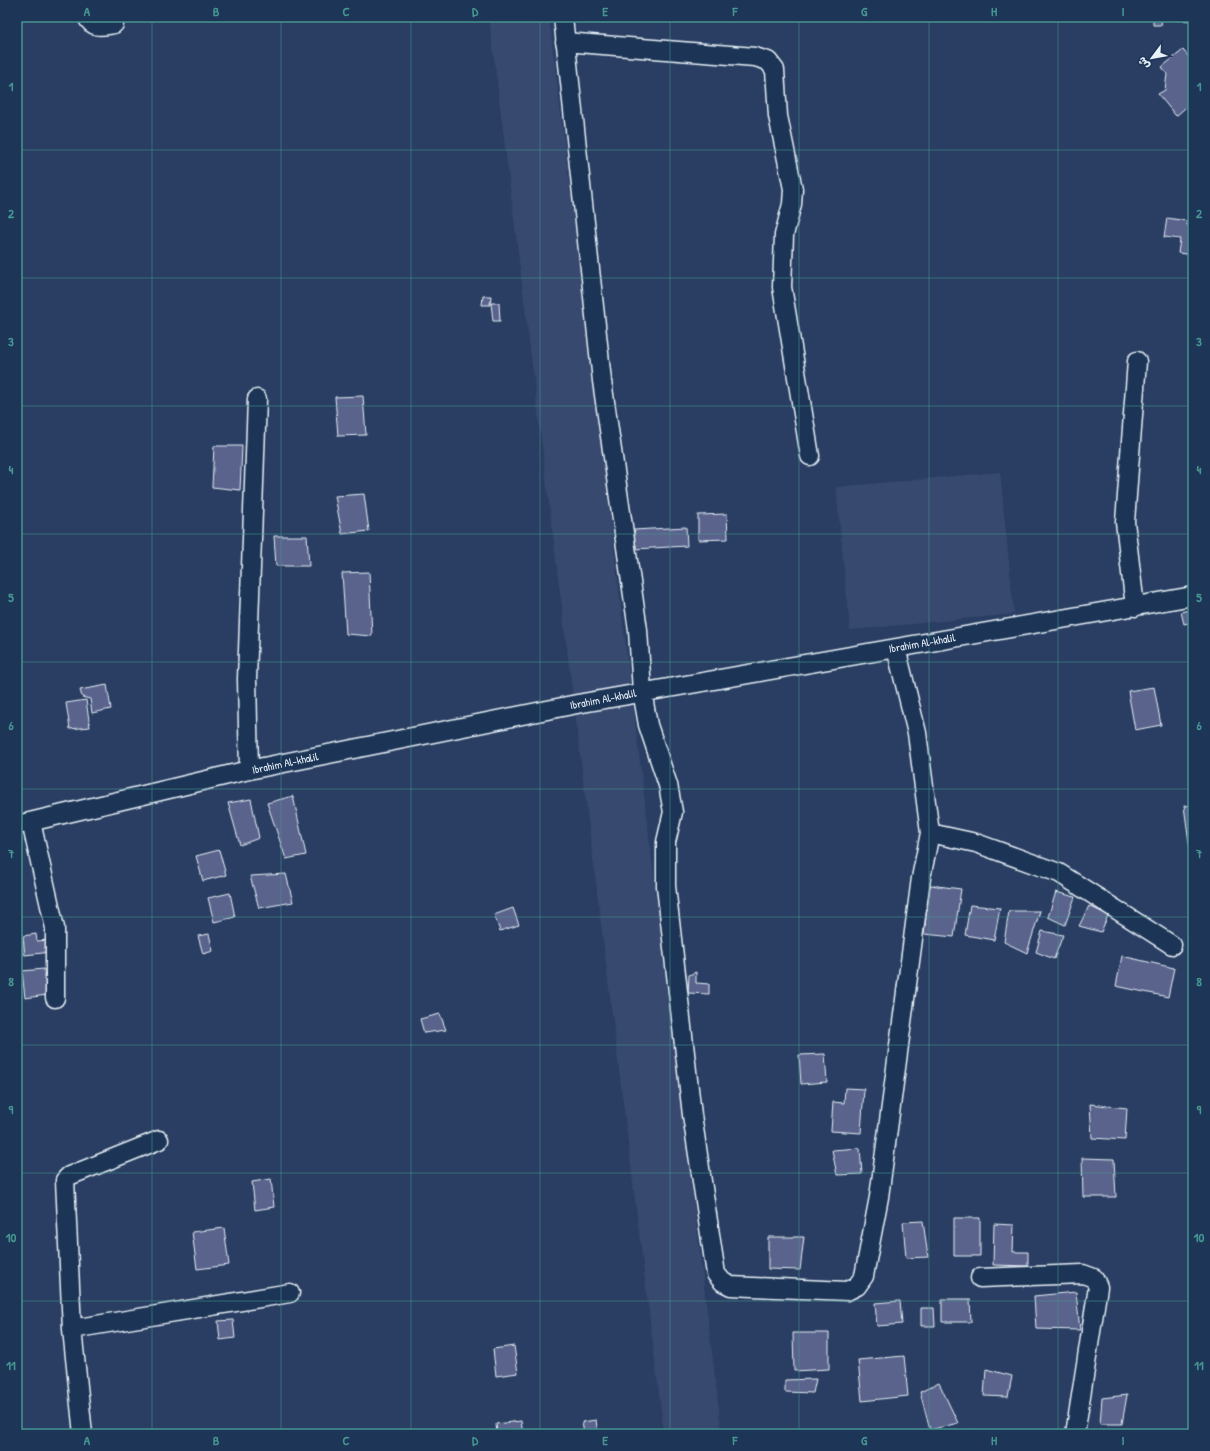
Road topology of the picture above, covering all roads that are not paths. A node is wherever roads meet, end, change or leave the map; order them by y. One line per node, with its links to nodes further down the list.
1 (87, 17): 3 (street)
2 (563, 17): 4 (street)
3 (114, 24)
4 (565, 42): 7 (street); 11 (street)
5 (1137, 361): 9 (street)
6 (257, 399): 12 (street)
7 (810, 456)
8 (1193, 596): 9 (street, Ibrahim Al-khalil)
9 (1135, 607): 10 (street, Ibrahim Al-khalil)
10 (896, 648): 11 (street, Ibrahim Al-khalil); 14 (street)
11 (642, 691): 12 (street, Ibrahim Al-khalil); 14 (street)
12 (249, 770): 13 (street, Ibrahim Al-khalil)
13 (24, 823): 16 (street)
14 (930, 833): 15 (street)
15 (1172, 945)
16 (56, 998)
17 (159, 1140): 20 (street)
18 (980, 1278): 22 (street)
19 (290, 1293): 20 (street)
20 (72, 1329): 21 (street)
21 (83, 1434)
22 (1075, 1434)

